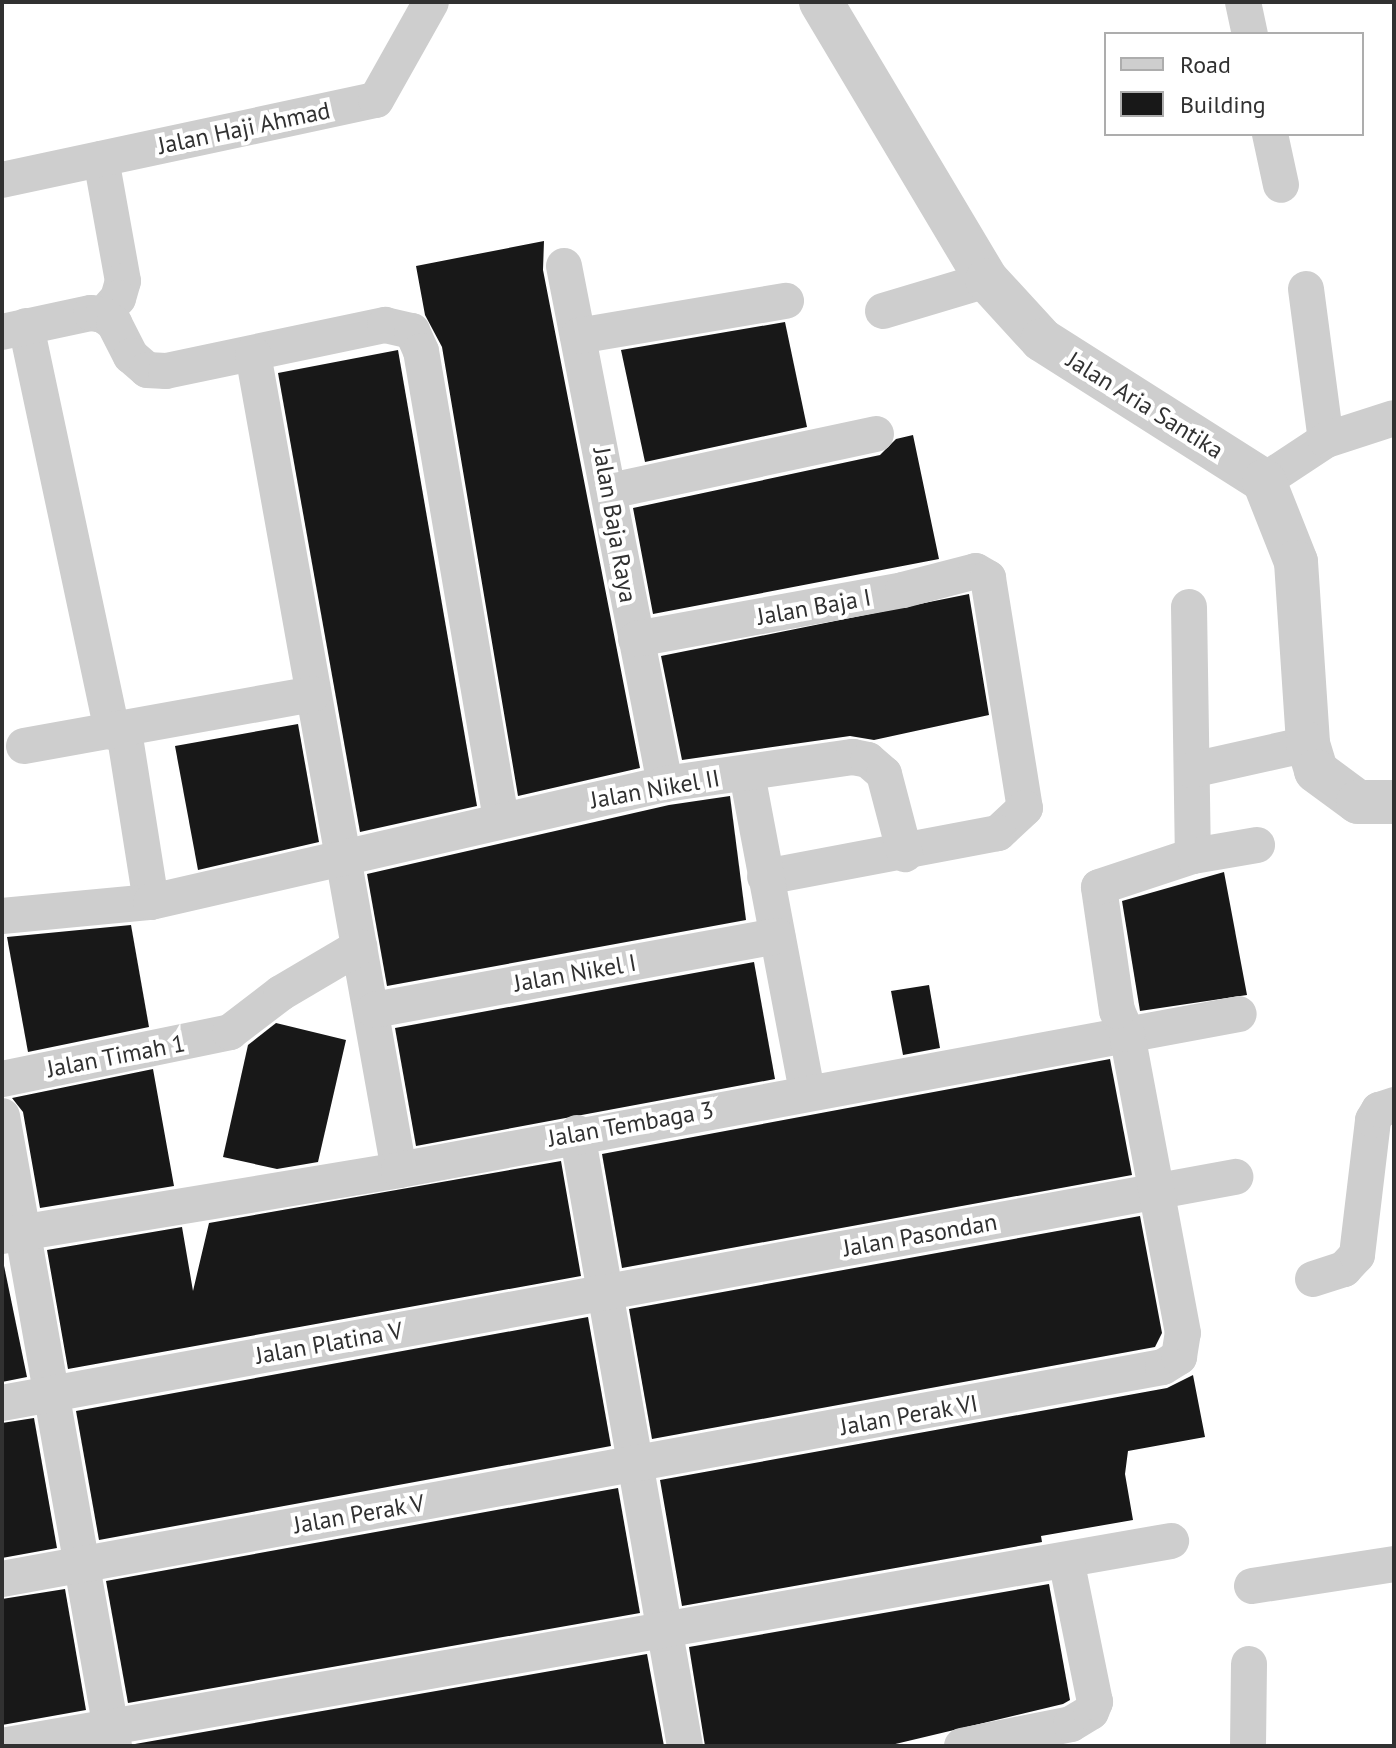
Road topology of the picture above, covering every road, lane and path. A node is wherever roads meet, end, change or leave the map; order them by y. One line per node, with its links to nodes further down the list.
1 (431, 2): 6 (street, Jalan Haji Ahmad)
2 (821, 2): 10 (street, Jalan Aria Santika)
3 (1243, 2): 4 (street)
4 (1250, 32)
5 (1270, 136): 8 (street)
6 (101, 159): 7 (street, Jalan Haji Ahmad); 14 (street)
7 (2, 180)
8 (1281, 185)
9 (564, 266): 16 (street, Jalan Baja Raya)
10 (987, 280): 13 (street); 21 (street, Jalan Aria Santika)
11 (1306, 289): 20 (street)
12 (786, 301): 16 (street)
13 (883, 311)
14 (103, 315): 15 (street); 17 (street)
15 (14, 329): 26 (street)
16 (578, 336): 22 (street, Jalan Baja Raya)
17 (253, 354): 25 (street); 33 (street)
18 (1394, 418): 20 (street)
19 (876, 434): 22 (street)
20 (1326, 440): 21 (street)
21 (1264, 481): 27 (street)
22 (610, 491): 24 (street, Jalan Baja Raya)
23 (1189, 607): 29 (street)
24 (636, 639): 31 (street, Jalan Baja Raya); 35 (street, Jalan Baja I)
25 (312, 694): 26 (street); 36 (street)
26 (118, 731): 28 (street); 39 (street)
27 (1308, 744): 29 (street); 32 (street)
28 (24, 746)
29 (1192, 770): 37 (street)
30 (747, 774): 31 (street, Jalan Nikel II); 35 (street, Jalan Nikel II); 38 (street)
31 (665, 784): 33 (street, Jalan Nikel II)
32 (1394, 802)
33 (501, 819): 36 (street, Jalan Nikel II)
34 (1257, 845): 37 (street)
35 (905, 854): 38 (street)
36 (342, 855): 39 (street, Jalan Nikel II); 42 (street)
37 (1193, 856): 45 (street)
38 (765, 877): 41 (street)
39 (151, 902): 40 (street, Jalan Nikel II)
40 (2, 916)
41 (777, 936): 43 (street, Jalan Nikel I); 47 (street)
42 (359, 947): 43 (street); 46 (street, Jalan Timah 1)
43 (374, 1010): 51 (street)
44 (1239, 1014): 45 (street, Jalan Tembaga 3)
45 (1127, 1034): 47 (street, Jalan Tembaga 3); 53 (street)
46 (2, 1079)
47 (807, 1092): 50 (street, Jalan Tembaga 3)
48 (1394, 1105): 55 (street)
49 (2, 1116): 54 (street)
50 (577, 1133): 51 (street, Jalan Tembaga 3); 56 (street)
51 (399, 1170): 54 (street, Jalan Tembaga 3)
52 (1235, 1177): 53 (street, Jalan Pasondan)
53 (1157, 1191): 56 (street, Jalan Pasondan); 59 (street, Jalan Perak VI)
54 (13, 1234): 57 (street)
55 (1313, 1279)
56 (606, 1292): 57 (street, Jalan Platina V); 59 (street)
57 (51, 1394): 58 (street, Jalan Platina V); 63 (street)
58 (2, 1403)
59 (636, 1464): 63 (street, Jalan Perak V); 66 (street)
60 (1171, 1541): 61 (street)
61 (1066, 1560): 66 (street); 71 (street)
62 (1394, 1564): 65 (street)
63 (82, 1565): 64 (street, Jalan Perak V); 68 (street)
64 (2, 1579)
65 (1252, 1586)
66 (665, 1629): 68 (street); 70 (street)
67 (1249, 1664): 72 (street)
68 (112, 1736): 69 (street)
69 (2, 1746)
70 (685, 1746)
71 (962, 1746)
72 (1248, 1746)

